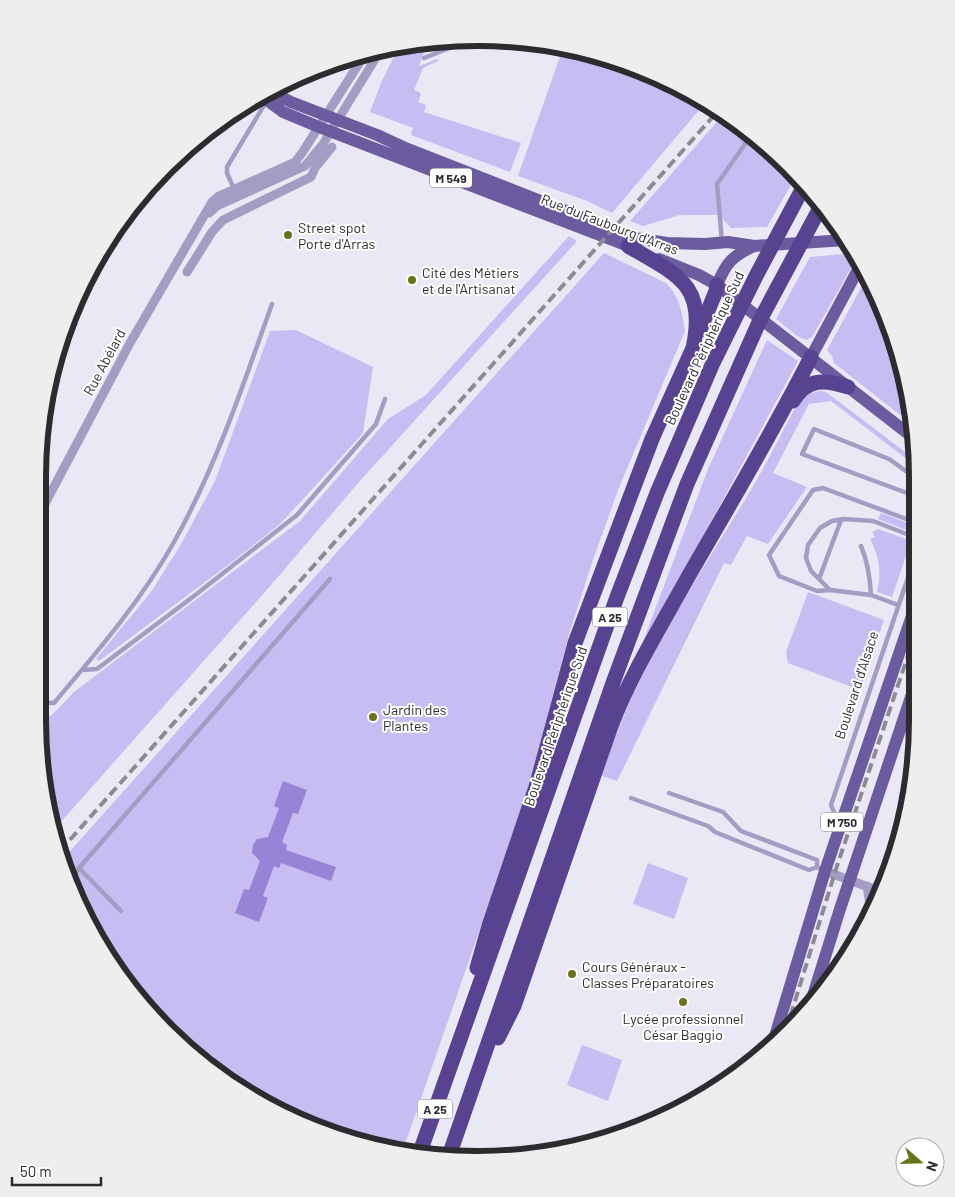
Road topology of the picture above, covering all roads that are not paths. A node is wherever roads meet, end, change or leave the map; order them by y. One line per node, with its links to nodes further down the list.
1 (452, 47): 2 (lane)
2 (424, 58)
3 (374, 59): 8 (street)
4 (361, 63): 8 (street)
5 (275, 97): 8 (main road, Rue du Faubourg d'Arras / M 549)
6 (271, 100): 9 (main road, Rue du Faubourg d'Arras / M 549)
7 (261, 105): 12 (lane)
8 (332, 118): 9 (street); 15 (main road, Rue du Faubourg d'Arras / M 549)
9 (324, 130): 12 (street, Rue Abélard); 15 (main road, Rue du Faubourg d'Arras / M 549); 16 (street, Rue Abélard)
10 (747, 141): 19 (lane)
11 (332, 147): 21 (street)
12 (234, 190): 16 (street, Rue Abélard)
13 (801, 192): 61 (highway, Boulevard Périphérique Sud / A 25)
14 (818, 212): 62 (highway, A 25)
15 (573, 220): 18 (main road, Rue du Faubourg d'Arras / M 549)
16 (201, 224): 33 (street, Rue Abélard)
17 (838, 241): 20 (main road, Rue du Faubourg d'Arras / M 549)
18 (632, 242): 19 (main road, Rue du Faubourg d'Arras / M 549); 23 (main road, Rue du Faubourg d'Arras / M 549); 25 (highway)
19 (722, 242): 20 (main road, Rue du Faubourg d'Arras / M 549)
20 (754, 246): 23 (main road)
21 (187, 272)
22 (856, 272): 26 (main road)
23 (721, 288): 25 (highway); 26 (main road, Rue du Faubourg d'Arras / M 549)
24 (272, 304): 45 (lane)
25 (692, 348): 61 (highway)
26 (811, 357): 27 (main road, Rue du Faubourg d'Arras / M 549); 32 (highway)
27 (848, 387): 29 (main road, Rue du Faubourg d'Arras / M 549); 32 (highway)
28 (385, 399): 45 (lane)
29 (906, 432)
30 (909, 473): 31 (lane)
31 (909, 492)
32 (735, 496): 62 (highway)
33 (46, 502)
34 (841, 520): 36 (lane); 40 (lane); 40 (lane)
35 (909, 520): 41 (lane)
36 (909, 535)
37 (861, 546): 42 (lane)
38 (909, 574): 43 (lane, Boulevard d'Alsace)
39 (330, 579): 51 (lane)
40 (819, 579): 41 (lane)
41 (830, 590): 42 (lane)
42 (871, 594): 43 (lane)
43 (898, 605): 50 (lane, Boulevard d'Alsace)
44 (909, 624): 50 (main road, M 750)
45 (82, 670): 46 (lane)
46 (46, 702)
47 (909, 703): 54 (main road, M 750)
48 (669, 793): 52 (lane)
49 (631, 798): 52 (lane)
50 (840, 827): 52 (main road, M 750)
51 (79, 868): 53 (lane); 58 (lane)
52 (821, 869): 54 (street); 60 (main road, M 750)
53 (75, 875)
54 (849, 880): 55 (street); 59 (main road, M 750)
55 (867, 886): 56 (street); 57 (street)
56 (874, 889)
57 (869, 899)
58 (121, 911)
59 (815, 988)
60 (777, 1029)
61 (450, 1066): 63 (highway, Boulevard Périphérique Sud / A 25)
62 (476, 1077): 64 (highway, A 25)
63 (422, 1147)
64 (451, 1150)

